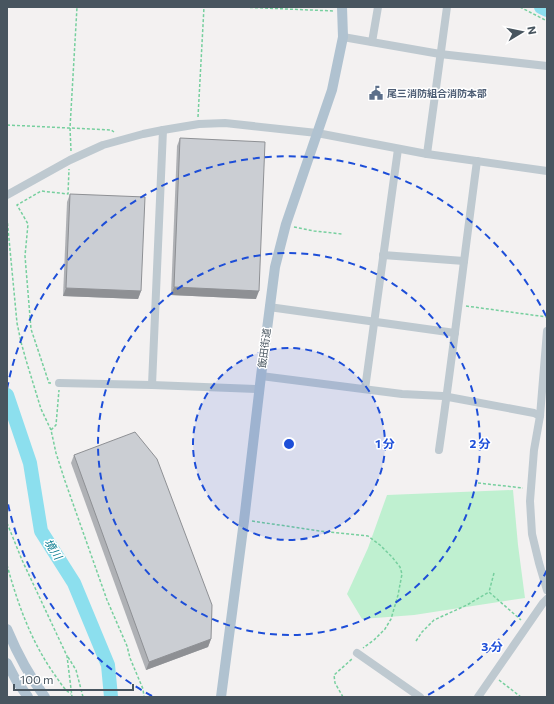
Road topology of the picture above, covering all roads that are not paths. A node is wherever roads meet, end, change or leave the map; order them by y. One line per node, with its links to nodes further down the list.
1 (378, 7): 5 (street)
2 (447, 7): 6 (street)
3 (342, 9): 4 (main road, 飯田街道)
4 (343, 37): 5 (street); 9 (main road, 飯田街道)
5 (372, 42): 6 (street)
6 (440, 54): 7 (street); 11 (street)
7 (547, 66)
8 (163, 130): 9 (street); 14 (street); 23 (street)
9 (317, 133): 10 (street); 17 (main road, 飯田街道)
10 (398, 149): 11 (street); 15 (street)
11 (427, 154): 12 (street)
12 (477, 161): 13 (street); 16 (street)
13 (547, 171)
14 (7, 195)
15 (383, 255): 16 (street); 18 (street)
16 (464, 261): 20 (street)
17 (269, 307): 18 (street); 21 (main road, 飯田街道)
18 (374, 321): 20 (street); 24 (street)
19 (547, 331): 27 (street)
20 (455, 333): 26 (street)
21 (261, 376): 24 (street); 25 (main road, 飯田街道)
22 (59, 383): 23 (street)
23 (152, 385): 25 (street)
24 (365, 388): 26 (street)
25 (259, 389): 36 (main road, 飯田街道)
26 (447, 398): 27 (street); 28 (street)
27 (540, 416): 29 (street)
28 (439, 450)
29 (547, 590)
30 (547, 600): 38 (street)
31 (7, 629): 35 (main road)
32 (357, 653): 37 (street)
33 (7, 662): 34 (main road)
34 (28, 697)
35 (45, 697)
36 (221, 697)
37 (420, 697)
38 (478, 697)

